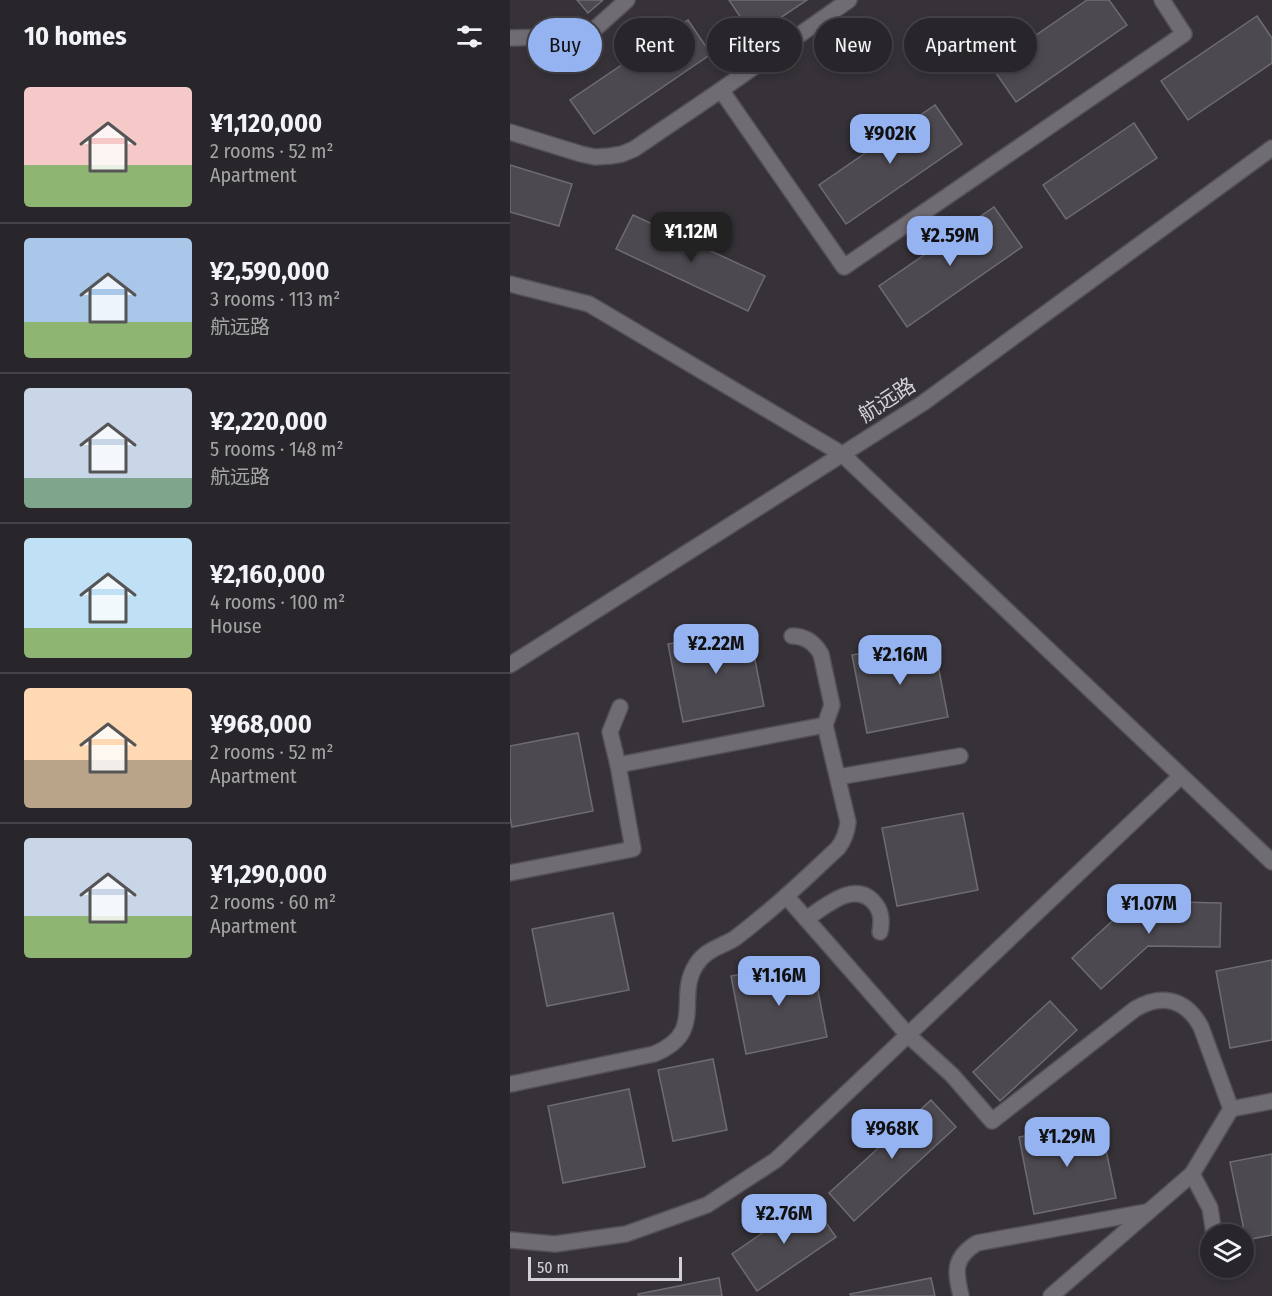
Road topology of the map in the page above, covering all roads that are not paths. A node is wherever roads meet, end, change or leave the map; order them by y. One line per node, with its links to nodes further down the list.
1 (627, 0): 4 (street)
2 (849, 0): 5 (street)
3 (1162, 0): 5 (street)
4 (510, 38)
5 (721, 90): 6 (street)
6 (510, 132)
7 (1272, 148): 9 (street, 航远路)
8 (510, 284): 9 (street)
9 (842, 454): 11 (street, 航远路); 16 (street)
10 (792, 636): 13 (street)
11 (510, 665)
12 (620, 707): 15 (street)
13 (825, 725): 15 (street); 17 (street)
14 (960, 756): 17 (street)
15 (618, 765): 19 (street)
16 (1181, 776): 18 (street); 23 (street)
17 (838, 777): 20 (street)
18 (1272, 862)
19 (510, 873)
20 (786, 896): 21 (street); 24 (street)
21 (806, 918): 22 (street); 23 (street)
22 (880, 932)
23 (908, 1035): 26 (street); 30 (street)
24 (510, 1084)
25 (1272, 1101): 26 (street)
26 (1231, 1109): 27 (street)
27 (1192, 1174): 28 (street); 29 (street)
28 (1149, 1211): 31 (street); 32 (street)
29 (1212, 1224)
30 (510, 1240)
31 (961, 1296)
32 (1051, 1296)

